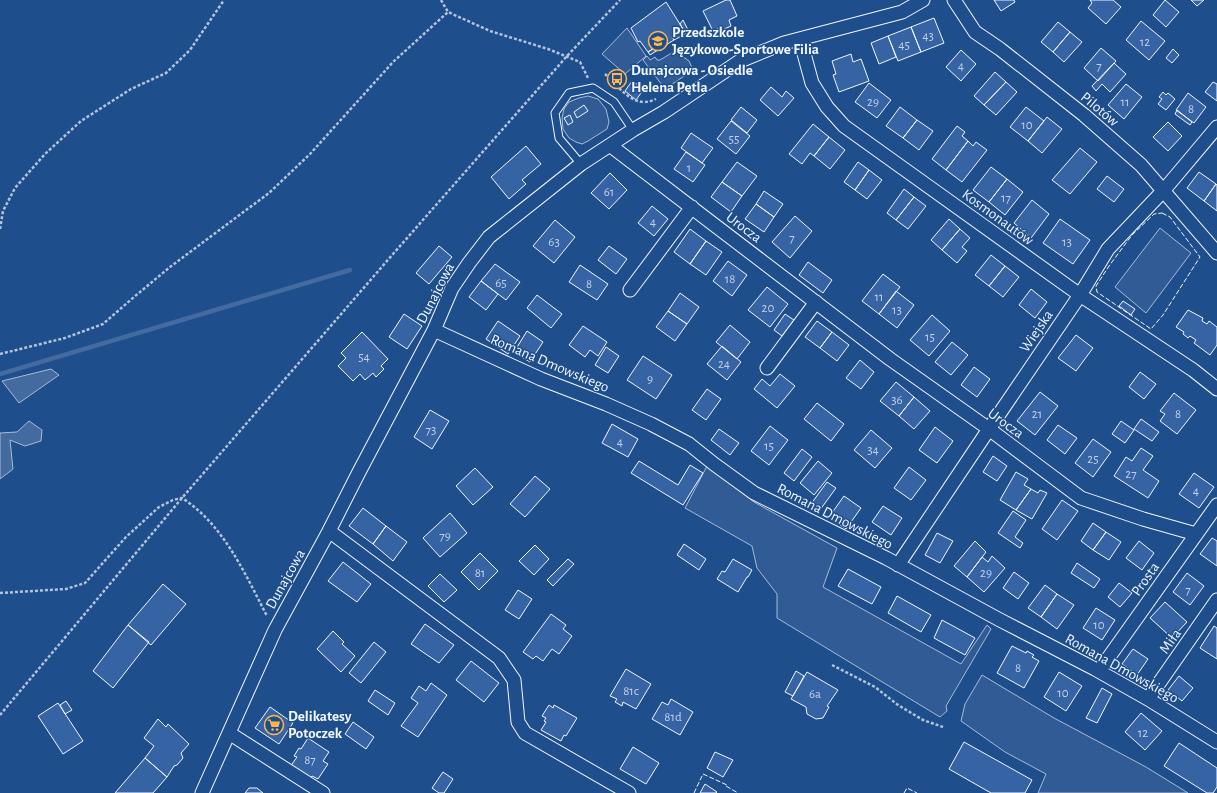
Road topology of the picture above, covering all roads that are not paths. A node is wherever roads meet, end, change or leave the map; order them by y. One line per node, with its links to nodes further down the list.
1 (923, 0): 3 (street, Dunajcowa)
2 (954, 0): 8 (street, Pilotów)
3 (800, 39): 5 (street, Dunajcowa); 12 (street, Kosmonautów)
4 (1217, 127): 8 (street, Wiejska)
5 (633, 130): 6 (street, Dunajcowa); 7 (lane)
6 (611, 146): 7 (street, Dunajcowa); 9 (street, Urocza)
7 (582, 164): 14 (street, Dunajcowa)
8 (1164, 190): 10 (street, Pilotów); 12 (street, Wiejska)
9 (692, 207): 11 (street); 13 (street, Urocza)
10 (1217, 253)
11 (630, 290)
12 (1080, 295): 16 (street, Kosmonautów); 17 (street, Wiejska)
13 (816, 302): 15 (street); 17 (street, Urocza)
14 (434, 330): 19 (street, Dunajcowa); 21 (street, Romana Dmowskiego)
15 (767, 368)
16 (1217, 389)
17 (989, 429): 20 (street, Urocza); 21 (street, Wiejska)
18 (1217, 505): 20 (street, Prosta)
19 (330, 531): 25 (street, Dunajcowa); 29 (street)
20 (1196, 534): 23 (street, Prosta)
21 (898, 565): 23 (street, Romana Dmowskiego)
22 (1217, 600): 24 (street, Miła)
23 (1099, 671): 24 (street, Romana Dmowskiego)
24 (1148, 699): 26 (street, Romana Dmowskiego)
25 (229, 733): 27 (street, Dunajcowa); 28 (street)
26 (1217, 742)
27 (202, 793)
28 (324, 793)
29 (630, 793)

